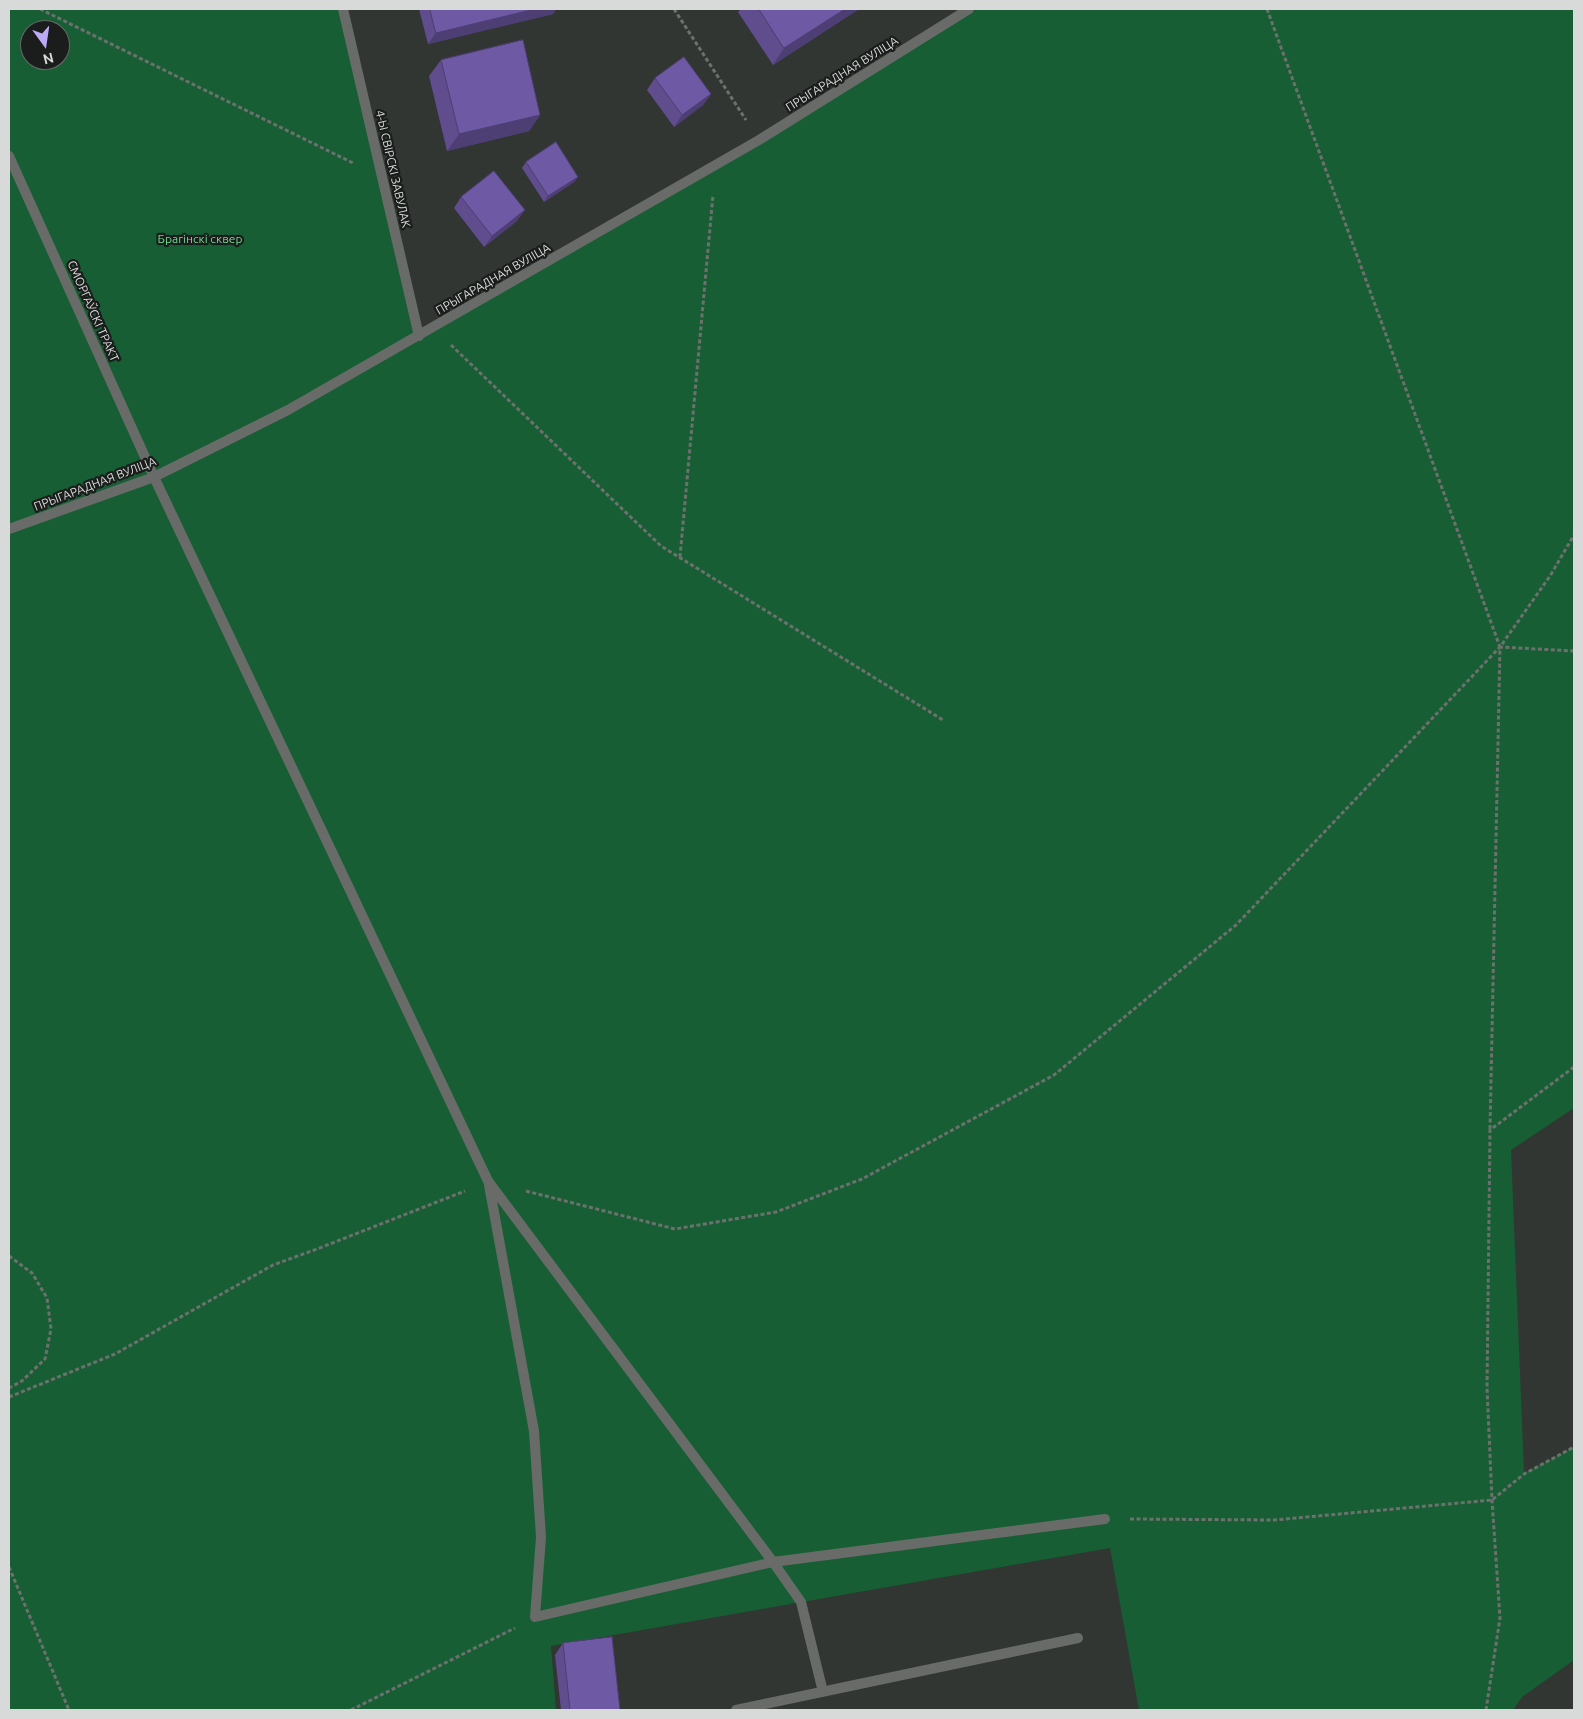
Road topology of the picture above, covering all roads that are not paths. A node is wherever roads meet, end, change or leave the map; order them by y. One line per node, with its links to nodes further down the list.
1 (344, 9): 4 (street, 4-Ы СВІРСКІ ЗАВУЛАК)
2 (969, 9): 4 (street, ПРЫГАРАДНАЯ ВУЛІЦА)
3 (9, 156): 5 (street, СМОРГАЎСКІ ТРАКТ)
4 (419, 336): 5 (street, ПРЫГАРАДНАЯ ВУЛІЦА)
5 (154, 477): 6 (street, ПРЫГАРАДНАЯ ВУЛІЦА); 7 (street, СМОРГАЎСКІ ТРАКТ)
6 (9, 529)
7 (488, 1181): 9 (street); 9 (street)
8 (1105, 1519): 9 (street)
9 (773, 1562): 11 (street)
10 (1078, 1638): 11 (street)
11 (823, 1692): 12 (street)
12 (736, 1710)

